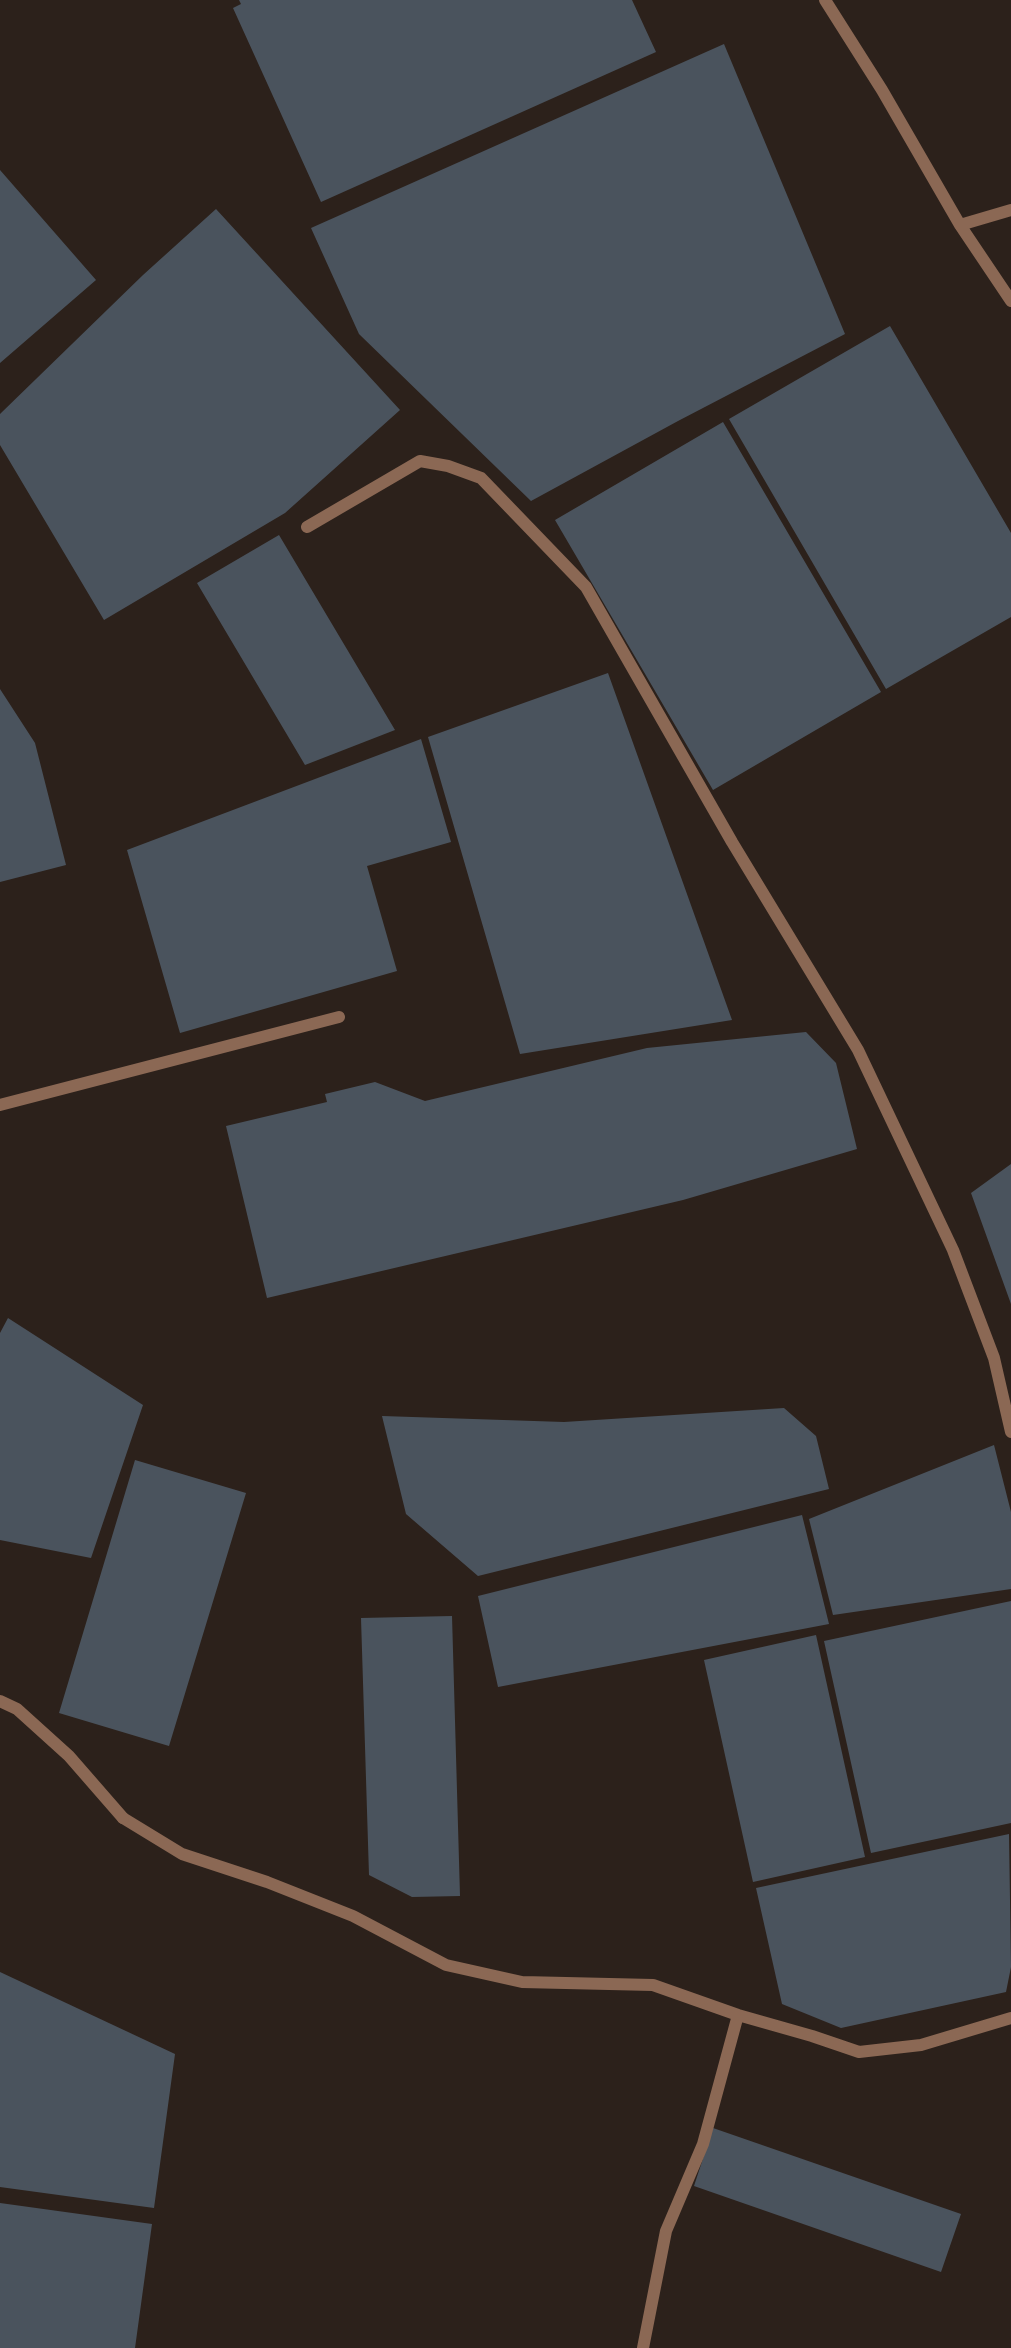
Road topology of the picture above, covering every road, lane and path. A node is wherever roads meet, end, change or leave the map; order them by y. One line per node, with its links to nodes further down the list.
1 (825, 0): 3 (street)
2 (1011, 210): 3 (street)
3 (960, 225): 4 (street)
4 (1011, 301)
5 (307, 527): 8 (street)
6 (339, 1017): 7 (street)
7 (0, 1105)
8 (1011, 1432)
9 (0, 1701): 10 (street)
10 (738, 2015): 11 (street); 12 (street)
11 (1011, 2018)
12 (643, 2348)

